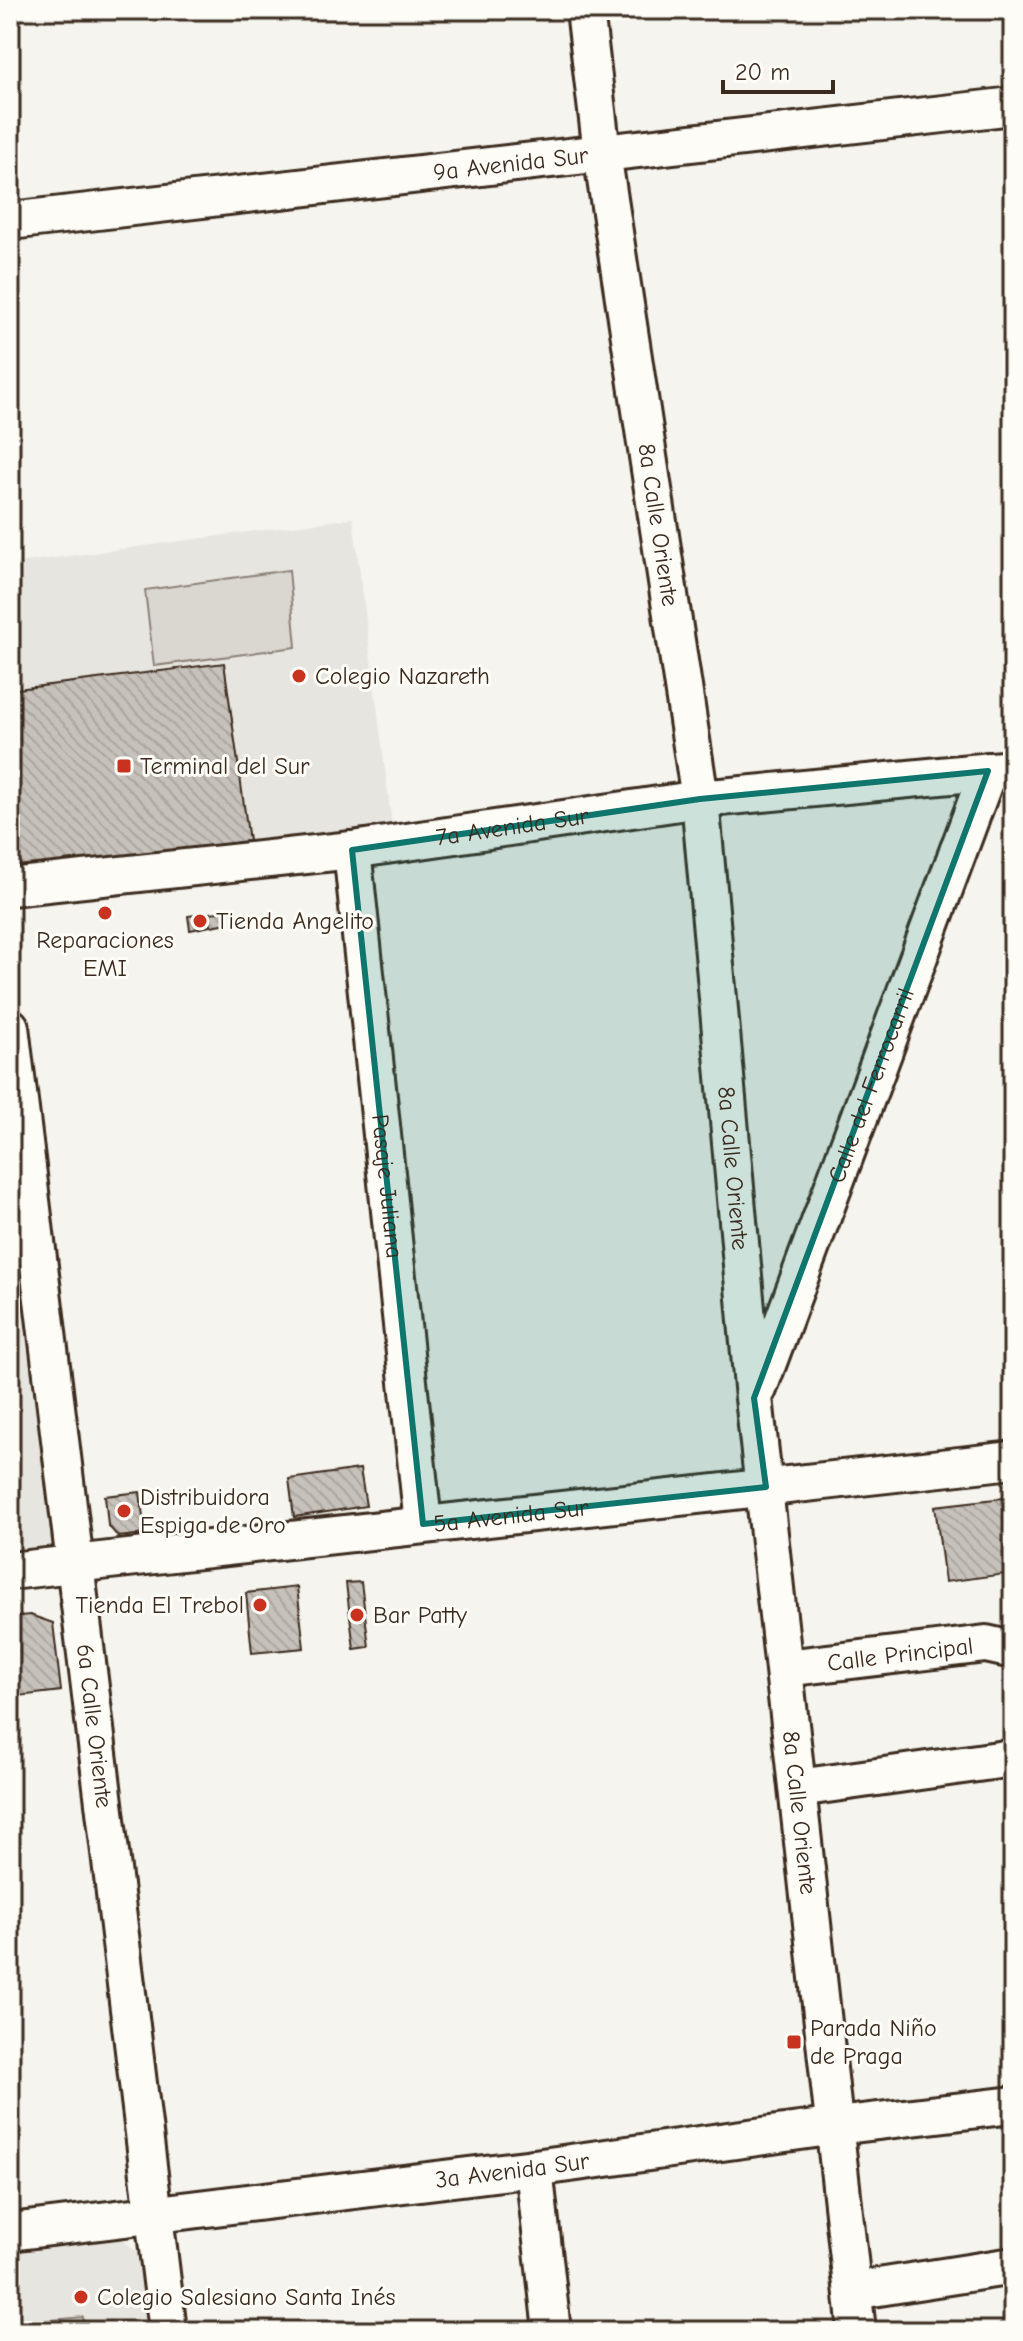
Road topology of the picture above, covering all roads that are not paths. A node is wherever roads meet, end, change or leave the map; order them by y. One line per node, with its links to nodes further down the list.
1 (585, 10): 3 (street, 8a Calle Oriente)
2 (1013, 106): 3 (street, 9a Avenida Sur)
3 (602, 153): 4 (street, 9a Avenida Sur); 6 (street, 8a Calle Oriente)
4 (10, 221)
5 (1001, 770): 6 (street, 7a Avenida Sur); 10 (street, Calle del Ferrocarril)
6 (700, 799): 7 (street, 7a Avenida Sur); 10 (street, 8a Calle Oriente)
7 (352, 850): 8 (street, 7a Avenida Sur); 13 (street, Pasaje Juliana)
8 (10, 887)
9 (10, 1027): 14 (street, 6a Calle Oriente)
10 (754, 1398): 12 (street, 8a Calle Oriente)
11 (1013, 1460): 12 (street, 5a Avenida Sur)
12 (766, 1487): 13 (street, 5a Avenida Sur); 17 (street, 8a Calle Oriente)
13 (423, 1524): 14 (street, 5a Avenida Sur)
14 (75, 1563): 15 (street, 5a Avenida Sur); 23 (street, 6a Calle Oriente)
15 (10, 1571)
16 (1013, 1650): 17 (street, Calle Principal)
17 (785, 1668): 19 (street, 8a Calle Oriente)
18 (1013, 1758): 19 (street)
19 (798, 1788): 21 (street, 8a Calle Oriente)
20 (1013, 2105): 21 (street, 3a Avenida Sur)
21 (836, 2126): 22 (street, 3a Avenida Sur); 26 (street, 8a Calle Oriente)
22 (534, 2168): 23 (street, 3a Avenida Sur); 28 (street)
23 (154, 2212): 24 (street, 3a Avenida Sur); 27 (street, 6a Calle Oriente)
24 (10, 2232)
25 (1013, 2266): 26 (street)
26 (853, 2291): 29 (street, 8a Calle Oriente)
27 (168, 2331)
28 (552, 2331)
29 (857, 2331)

